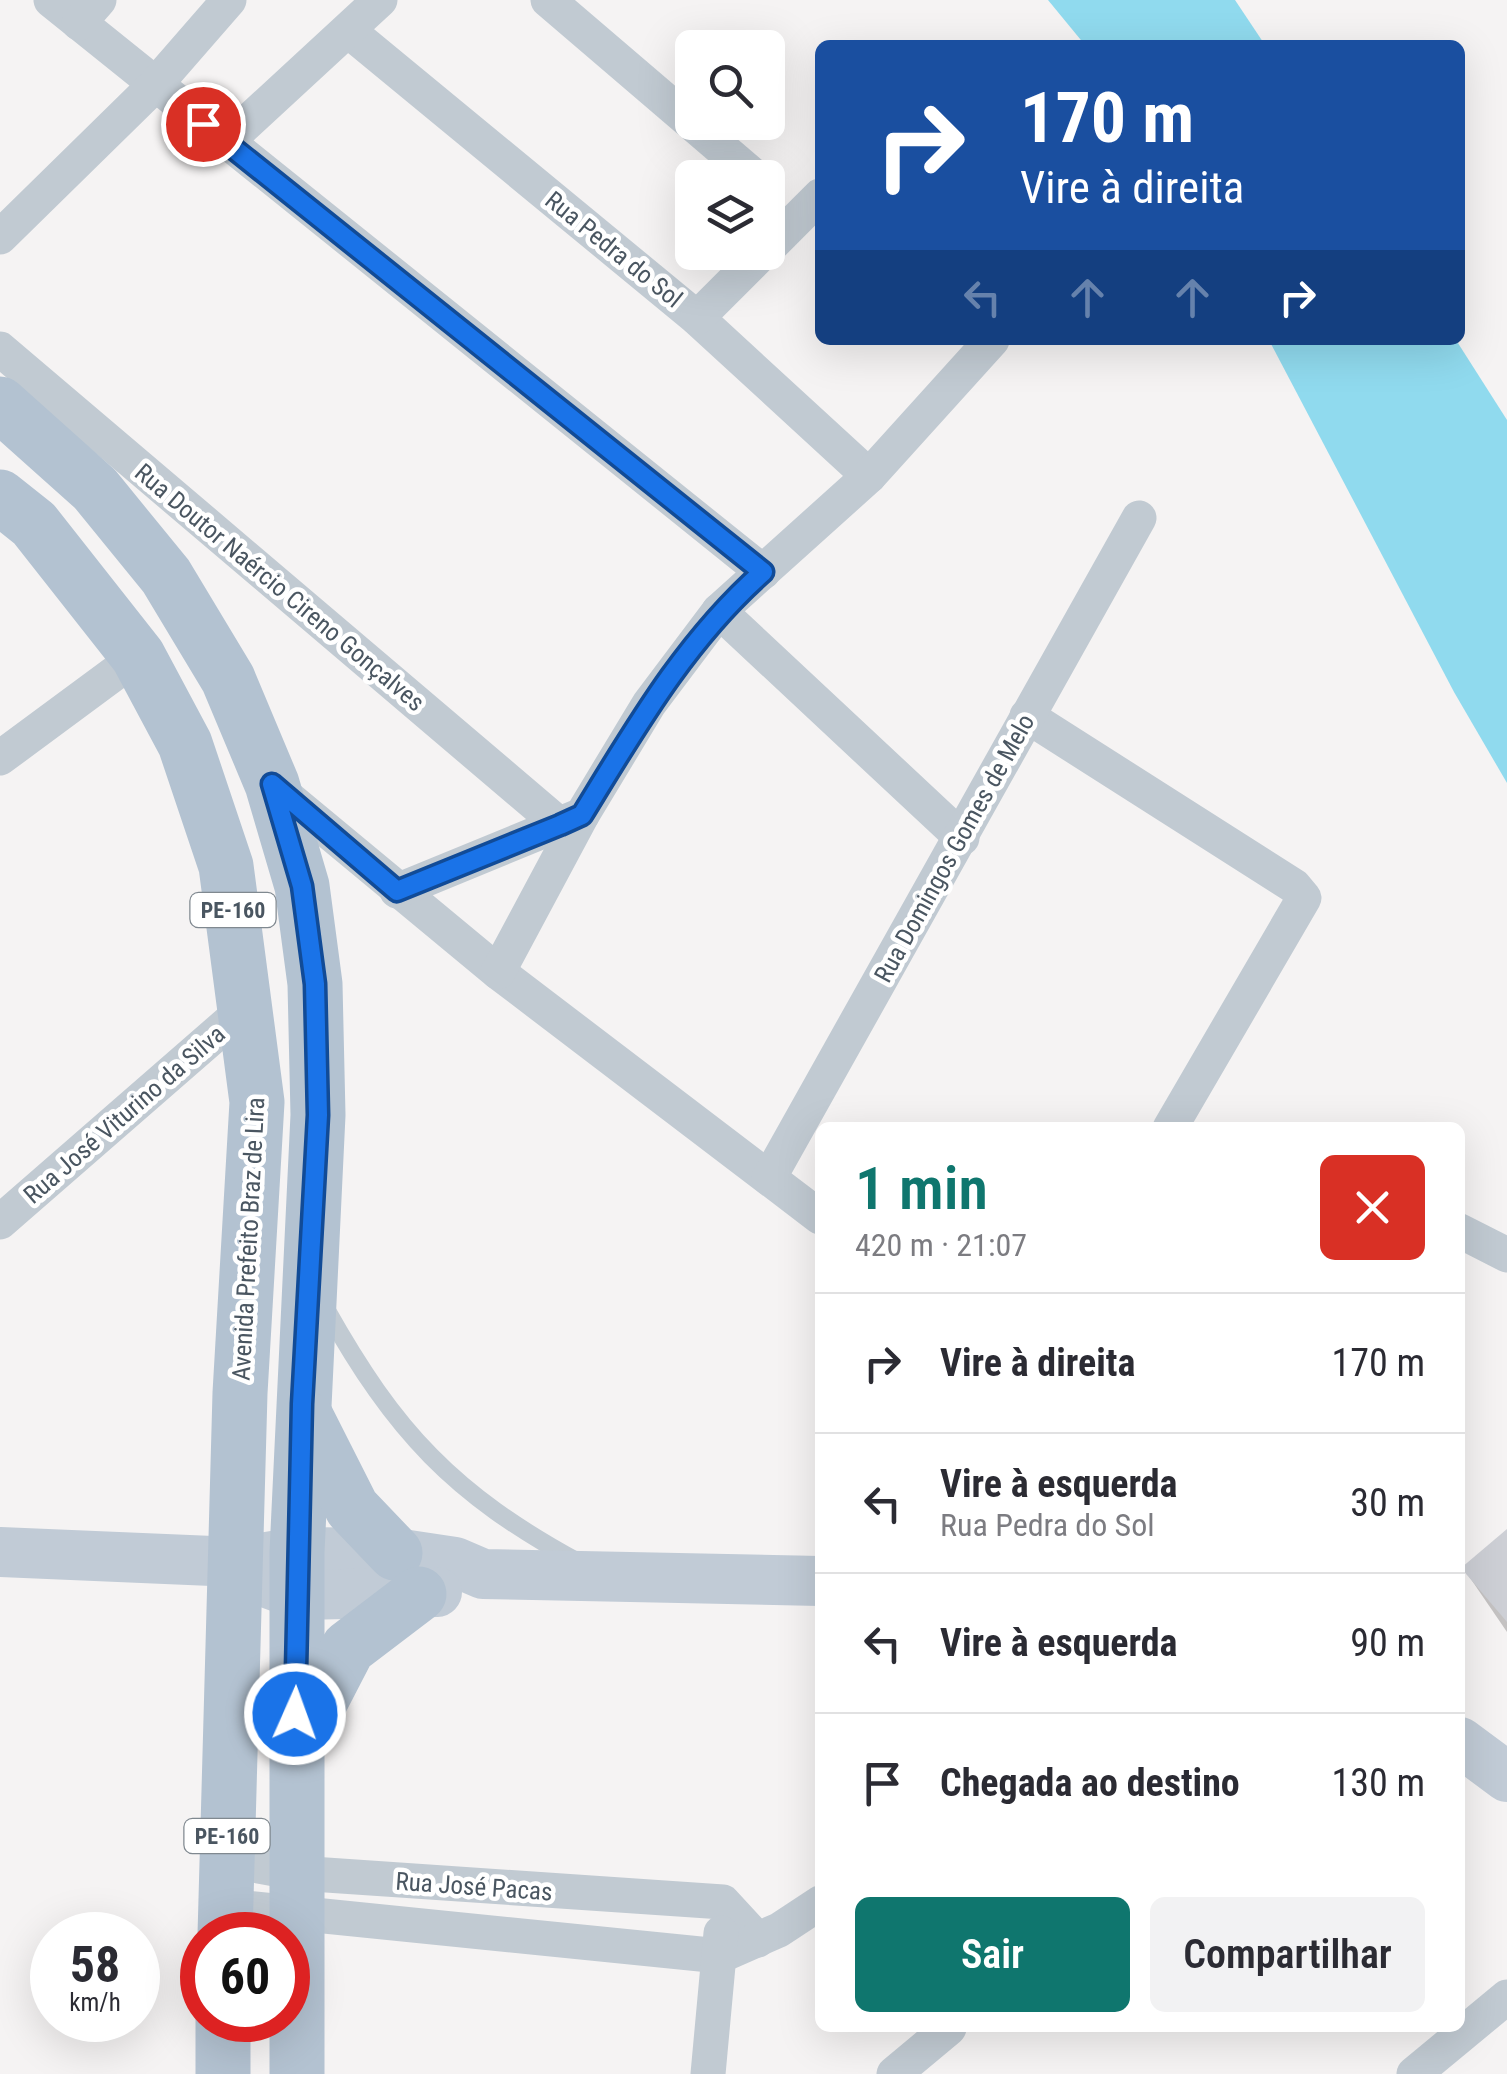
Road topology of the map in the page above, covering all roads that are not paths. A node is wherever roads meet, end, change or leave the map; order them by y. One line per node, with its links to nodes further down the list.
1 (52, 0): 5 (street)
2 (229, 0): 7 (street)
3 (380, 0): 6 (street)
4 (548, 0): 9 (street)
5 (89, 11): 7 (street)
6 (350, 32): 8 (street); 15 (street, Rua Pedra do Sol)
7 (155, 85): 8 (street); 13 (street)
8 (226, 142): 22 (street)
9 (735, 160)
10 (785, 195): 11 (street)
11 (810, 206): 12 (street)
12 (785, 230)
13 (0, 237)
14 (745, 270): 15 (street)
15 (697, 318): 19 (street, Rua Pedra do Sol)
16 (987, 345): 19 (street)
17 (0, 350): 28 (street, Rua Doutor Naércio Cireno Gonçalves)
18 (0, 404): 27 (main road, PE-160)
19 (869, 476): 22 (street)
20 (0, 497): 24 (main road, Avenida Prefeito Braz de Lira / PE-160)
21 (1139, 518): 25 (street, Rua Domingos Gomes de Melo)
22 (763, 572): 23 (street)
23 (719, 611): 28 (street); 29 (street)
24 (138, 656): 26 (street); 32 (main road, Avenida Prefeito Braz de Lira / PE-160)
25 (1027, 716): 29 (street, Rua Domingos Gomes de Melo); 33 (street)
26 (0, 758)
27 (272, 784): 30 (street); 39 (main road, PE-160)
28 (571, 820): 30 (street); 31 (street)
29 (962, 838): 34 (street, Rua Domingos Gomes de Melo)
30 (397, 891): 31 (street)
31 (498, 972): 34 (street)
32 (248, 1006): 36 (street, Rua José Viturino da Silva); 42 (main road, Avenida Prefeito Braz de Lira / PE-160)
33 (1173, 1122)
34 (769, 1178): 35 (street)
35 (815, 1213)
36 (0, 1222)
37 (1465, 1234): 38 (street)
38 (1507, 1255)
39 (307, 1275): 40 (main road, PE-160); 45 (lane)
40 (302, 1404): 43 (main road, PE-160); 44 (main road)
41 (0, 1552): 42 (main road)
42 (236, 1562): 43 (main road); 51 (main road, Avenida Prefeito Braz de Lira / PE-160)
43 (298, 1573): 44 (main road); 48 (main road, PE-160)
44 (407, 1573): 45 (main road); 48 (main road)
45 (609, 1578): 46 (main road)
46 (815, 1581)
47 (1465, 1746): 49 (main road)
48 (294, 1754): 50 (main road, PE-160)
49 (1507, 1776)
50 (297, 1894): 51 (street, Rua José Pacas); 52 (street, Rua José Pacas); 55 (street, Rua José Pacas); 62 (main road, PE-160)
51 (225, 1900)
52 (723, 1902): 54 (street); 55 (street)
53 (815, 1905): 54 (street, Rua José Pacas)
54 (758, 1940): 55 (street, Rua José Pacas)
55 (720, 1956): 63 (street)
56 (1507, 1997): 59 (street)
57 (944, 2032): 64 (street)
58 (1465, 2032): 65 (street)
59 (1465, 2032)
60 (224, 2042): 61 (main road)
61 (223, 2074)
62 (296, 2074)
63 (708, 2074)
64 (894, 2074)
65 (1414, 2074)

